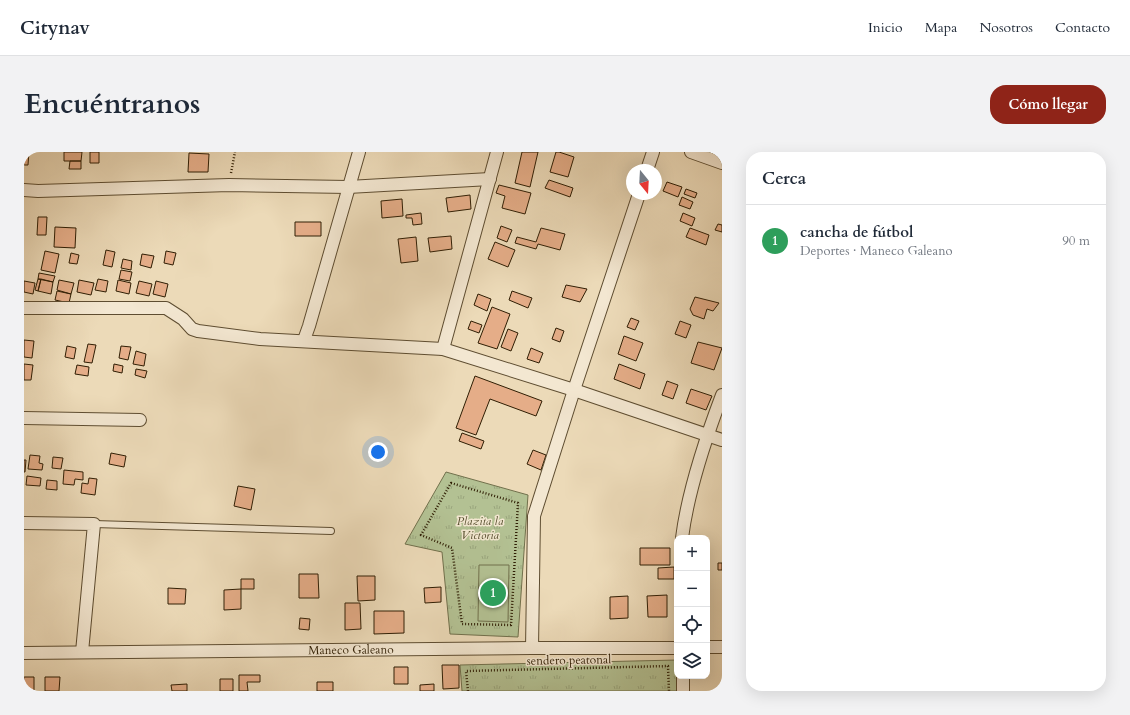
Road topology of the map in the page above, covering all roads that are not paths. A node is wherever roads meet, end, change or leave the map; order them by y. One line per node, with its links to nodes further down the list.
1 (359, 152): 8 (street)
2 (497, 152): 7 (street)
3 (653, 152): 6 (street)
4 (691, 152): 5 (street)
5 (722, 163)
6 (649, 164)
7 (490, 179): 8 (street); 13 (street)
8 (348, 187): 9 (street); 12 (street)
9 (24, 190)
10 (637, 200): 14 (street)
11 (24, 308): 12 (street)
12 (304, 340): 13 (street)
13 (443, 349): 14 (street)
14 (574, 390): 18 (street); 26 (street)
15 (722, 395): 18 (street)
16 (24, 418): 17 (street)
17 (140, 420)
18 (707, 435): 19 (street); 23 (street)
19 (722, 440)
20 (24, 523): 21 (street)
21 (94, 524): 22 (lane); 29 (street)
22 (331, 531)
23 (682, 535)
24 (710, 647): 25 (street)
25 (722, 647)
26 (532, 648): 27 (street, Maneco Galeano); 29 (street, Maneco Galeano)
27 (674, 648)
28 (24, 652): 29 (street, Maneco Galeano)
29 (82, 652)
30 (683, 679): 31 (street)
31 (683, 691)

